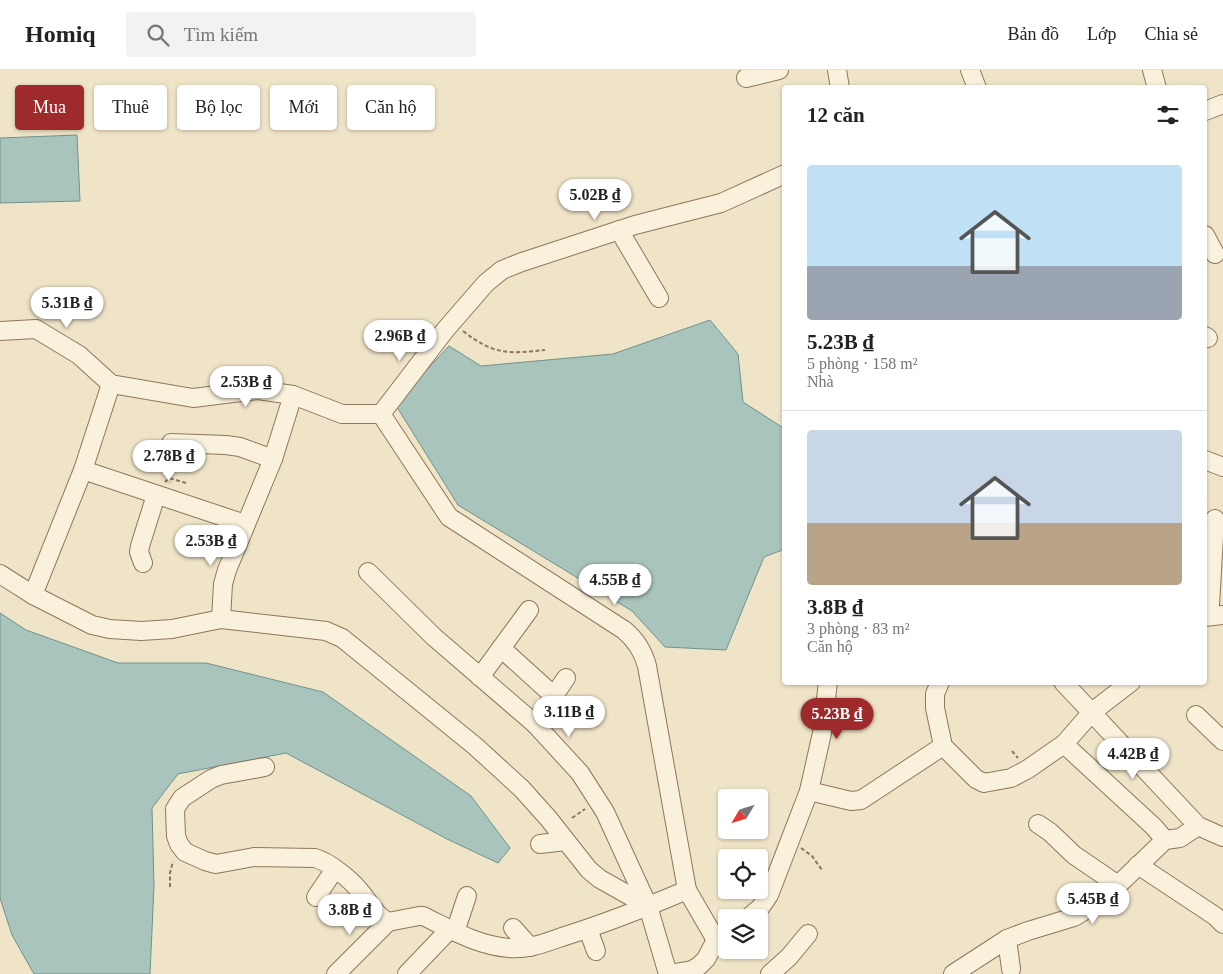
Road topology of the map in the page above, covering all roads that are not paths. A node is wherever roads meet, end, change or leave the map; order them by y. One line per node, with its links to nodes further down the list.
1 (779, 70): 5 (street)
2 (837, 70): 6 (street)
3 (970, 70): 7 (street)
4 (1152, 70): 8 (street)
5 (746, 78)
6 (840, 85)
7 (976, 85)
8 (1155, 85)
9 (1223, 104): 10 (street)
10 (1207, 110)
11 (782, 175): 12 (street)
12 (619, 230): 15 (street); 19 (street)
13 (1207, 240): 14 (street)
14 (1214, 256)
15 (659, 298)
16 (0, 331): 17 (street)
17 (111, 384): 18 (street); 24 (street)
18 (293, 395): 19 (street); 21 (street)
19 (380, 414): 60 (street)
20 (171, 443): 21 (street)
21 (273, 459): 27 (street)
22 (1207, 461): 23 (street)
23 (1223, 467)
24 (83, 470): 25 (street); 31 (street)
25 (156, 494): 27 (street); 28 (street)
26 (1215, 519): 33 (street)
27 (245, 524): 34 (street)
28 (143, 563)
29 (368, 572): 36 (street)
30 (0, 574): 31 (street)
31 (33, 596): 34 (street)
32 (529, 610): 35 (street)
33 (1210, 611)
34 (221, 619): 55 (street)
35 (501, 648): 36 (street); 42 (street)
36 (480, 677): 45 (street)
37 (566, 678): 42 (street)
38 (828, 685): 50 (street)
39 (939, 685): 48 (street)
40 (1066, 685): 43 (street)
41 (1127, 685): 43 (street)
42 (554, 696): 45 (street)
43 (1092, 712): 47 (street); 52 (street)
44 (1196, 716): 46 (street)
45 (535, 724): 63 (street)
46 (1223, 741)
47 (1064, 744): 48 (street); 54 (street)
48 (943, 746): 50 (street)
49 (265, 767): 58 (street)
50 (809, 791): 64 (street)
51 (1038, 824): 59 (street)
52 (1198, 826): 53 (street); 54 (street)
53 (1223, 836)
54 (1165, 840): 57 (street)
55 (566, 841): 56 (street); 63 (street)
56 (540, 844)
57 (1138, 865): 59 (street); 66 (street)
58 (335, 869): 62 (street); 65 (street)
59 (1118, 885): 72 (street)
60 (687, 890): 63 (street); 70 (street)
61 (467, 896): 69 (street)
62 (316, 897)
63 (648, 906): 68 (street); 79 (street)
64 (759, 909)
65 (388, 922): 69 (street); 77 (street)
66 (1223, 924)
67 (513, 928): 74 (street)
68 (588, 929): 74 (street); 75 (street)
69 (453, 931): 74 (street); 78 (street)
70 (718, 933)
71 (808, 934): 80 (street)
72 (1007, 939): 76 (street); 81 (street)
73 (718, 941): 79 (street)
74 (530, 947)
75 (596, 951)
76 (1011, 969)
77 (336, 974)
78 (407, 974)
79 (668, 974)
80 (770, 974)
81 (954, 974)

